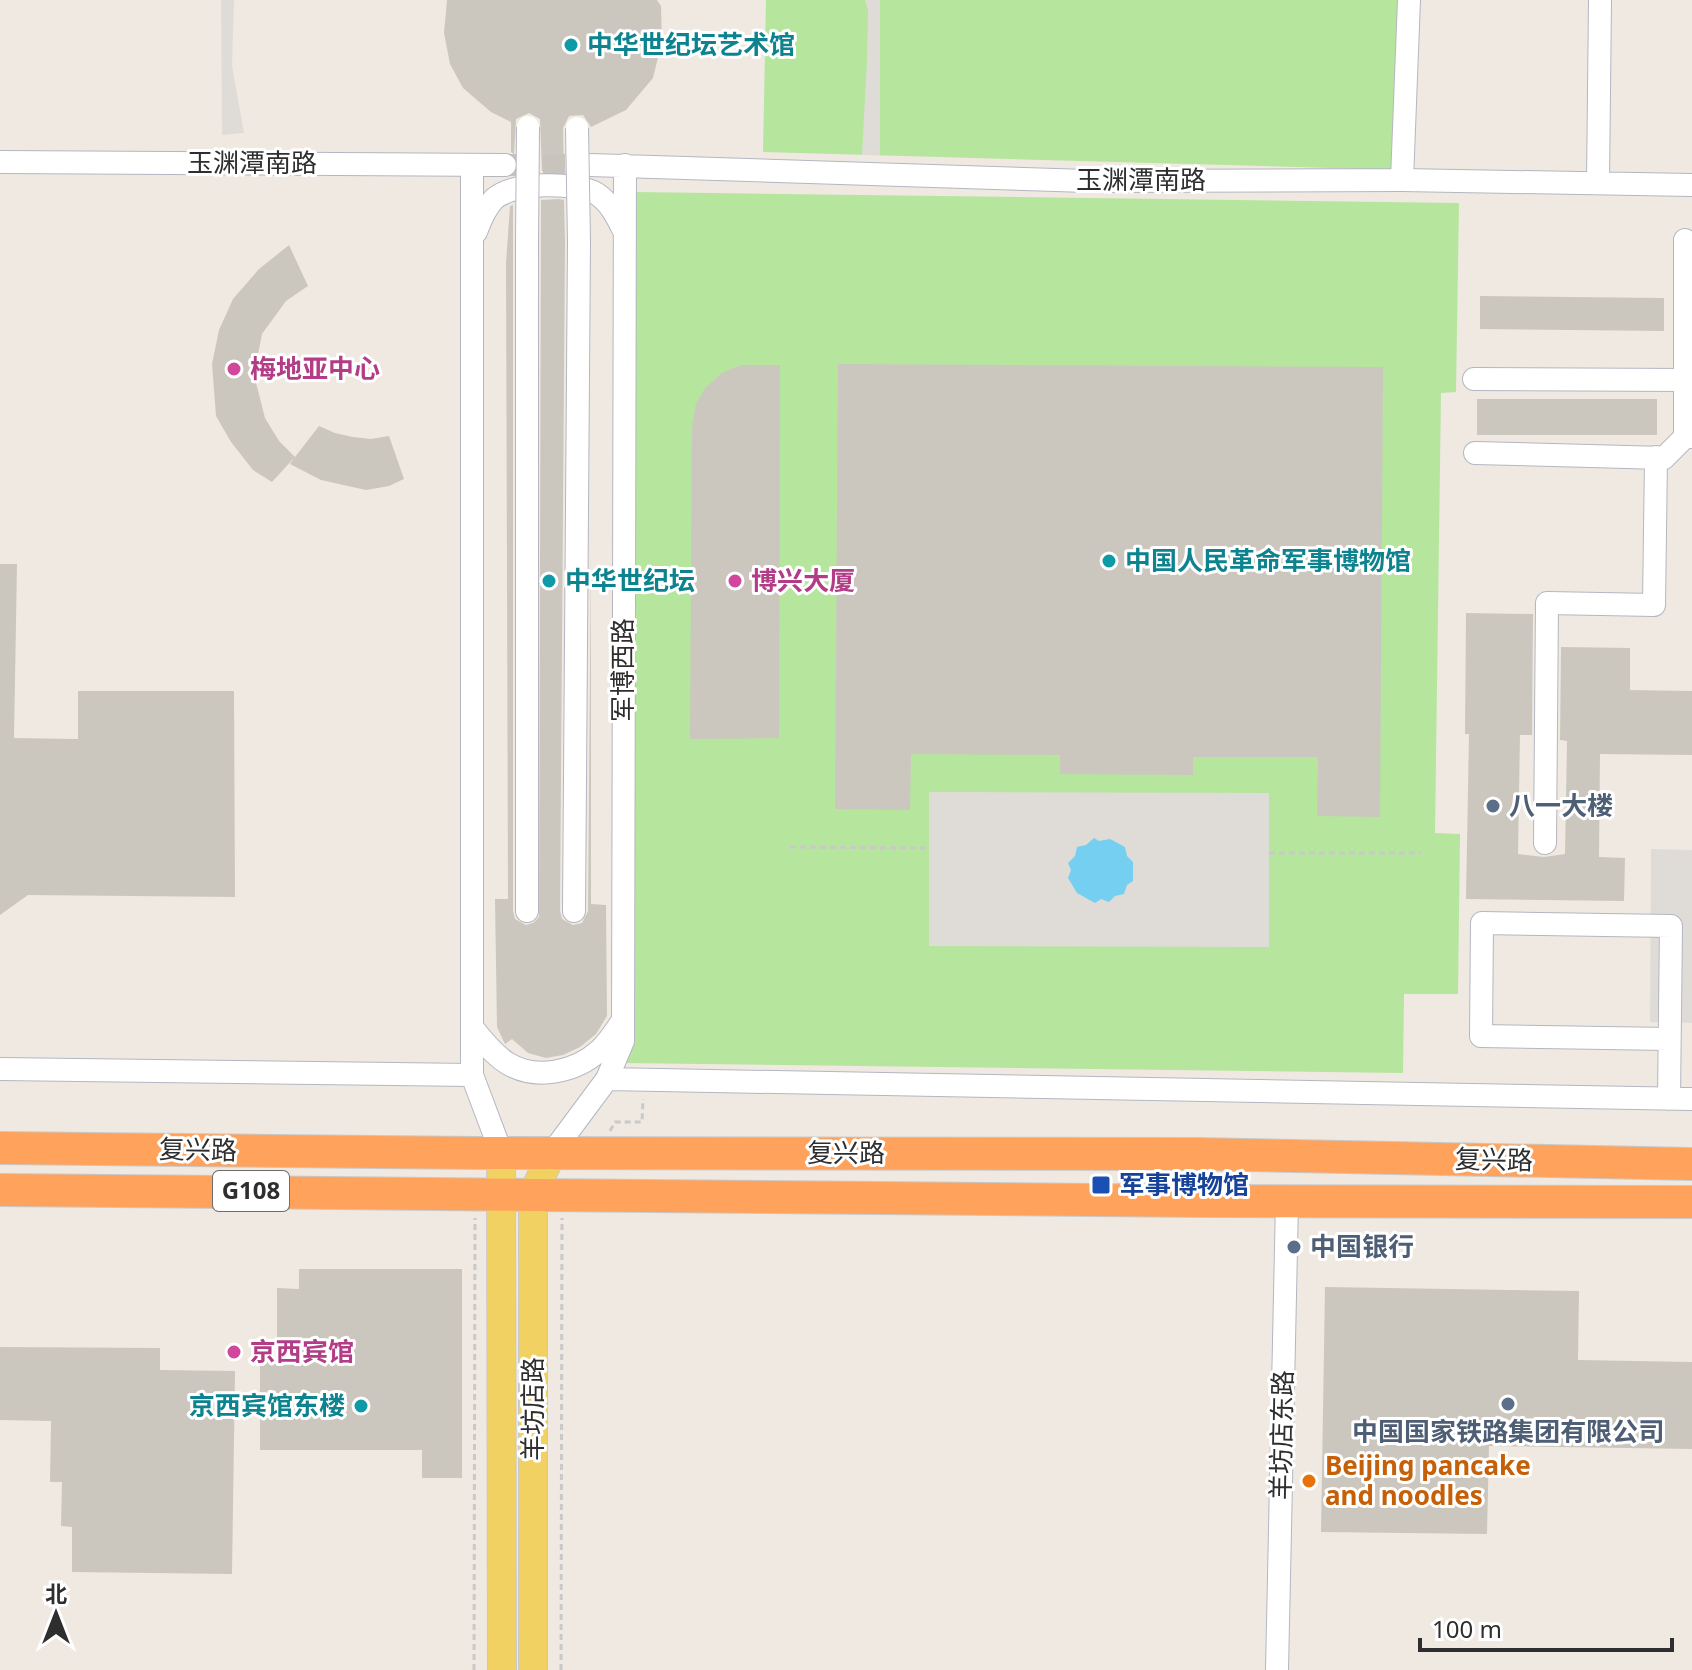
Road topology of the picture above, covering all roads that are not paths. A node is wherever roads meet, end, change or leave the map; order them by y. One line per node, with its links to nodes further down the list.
1 (1409, 0): 10 (street)
2 (1600, 0): 11 (street)
3 (528, 127): 24 (street, bridge)
4 (577, 128): 13 (street, bridge)
5 (0, 162): 6 (street, 玉渊潭南路)
6 (472, 165): 7 (street, 玉渊潭南路); 15 (street)
7 (505, 165)
8 (590, 165): 9 (street, 玉渊潭南路)
9 (625, 165): 10 (street, 玉渊潭南路); 14 (street, 军博西路)
10 (1402, 180): 11 (street, 玉渊潭南路)
11 (1598, 182): 12 (street, 玉渊潭南路)
12 (1692, 185)
13 (578, 187): 14 (street); 15 (street); 25 (street, bridge)
14 (623, 230): 26 (street, 军博西路)
15 (473, 239): 27 (street)
16 (1685, 240): 17 (street)
17 (1688, 321): 19 (street)
18 (1474, 379): 19 (street)
19 (1685, 380): 20 (street)
20 (1688, 437): 22 (street)
21 (1475, 453): 22 (street)
22 (1656, 457): 23 (street)
23 (1545, 843)
24 (527, 911)
25 (574, 911)
26 (623, 1020): 27 (street); 31 (street, 军博西路)
27 (472, 1027): 30 (street)
28 (1669, 1039): 28 (street); 32 (street)
29 (0, 1069): 30 (street)
30 (472, 1075): 35 (street)
31 (607, 1079): 32 (street); 36 (street, 军博西路)
32 (1669, 1099): 33 (street)
33 (1692, 1099)
34 (0, 1148): 35 (highway, 复兴路 / G108)
35 (501, 1152): 36 (highway, 复兴路 / G108); 39 (main road)
36 (552, 1153): 37 (highway, 复兴路 / G108); 39 (main road, 羊坊店路)
37 (1692, 1164)
38 (0, 1190): 39 (highway, 复兴路 / G108)
39 (518, 1194): 40 (highway, 复兴路 / G108); 42 (main road, 羊坊店路); 43 (main road, 羊坊店路)
40 (1287, 1201): 41 (highway, 复兴路 / G108); 44 (street, 羊坊店东路)
41 (1692, 1202)
42 (502, 1670)
43 (533, 1670)
44 (1277, 1670)

